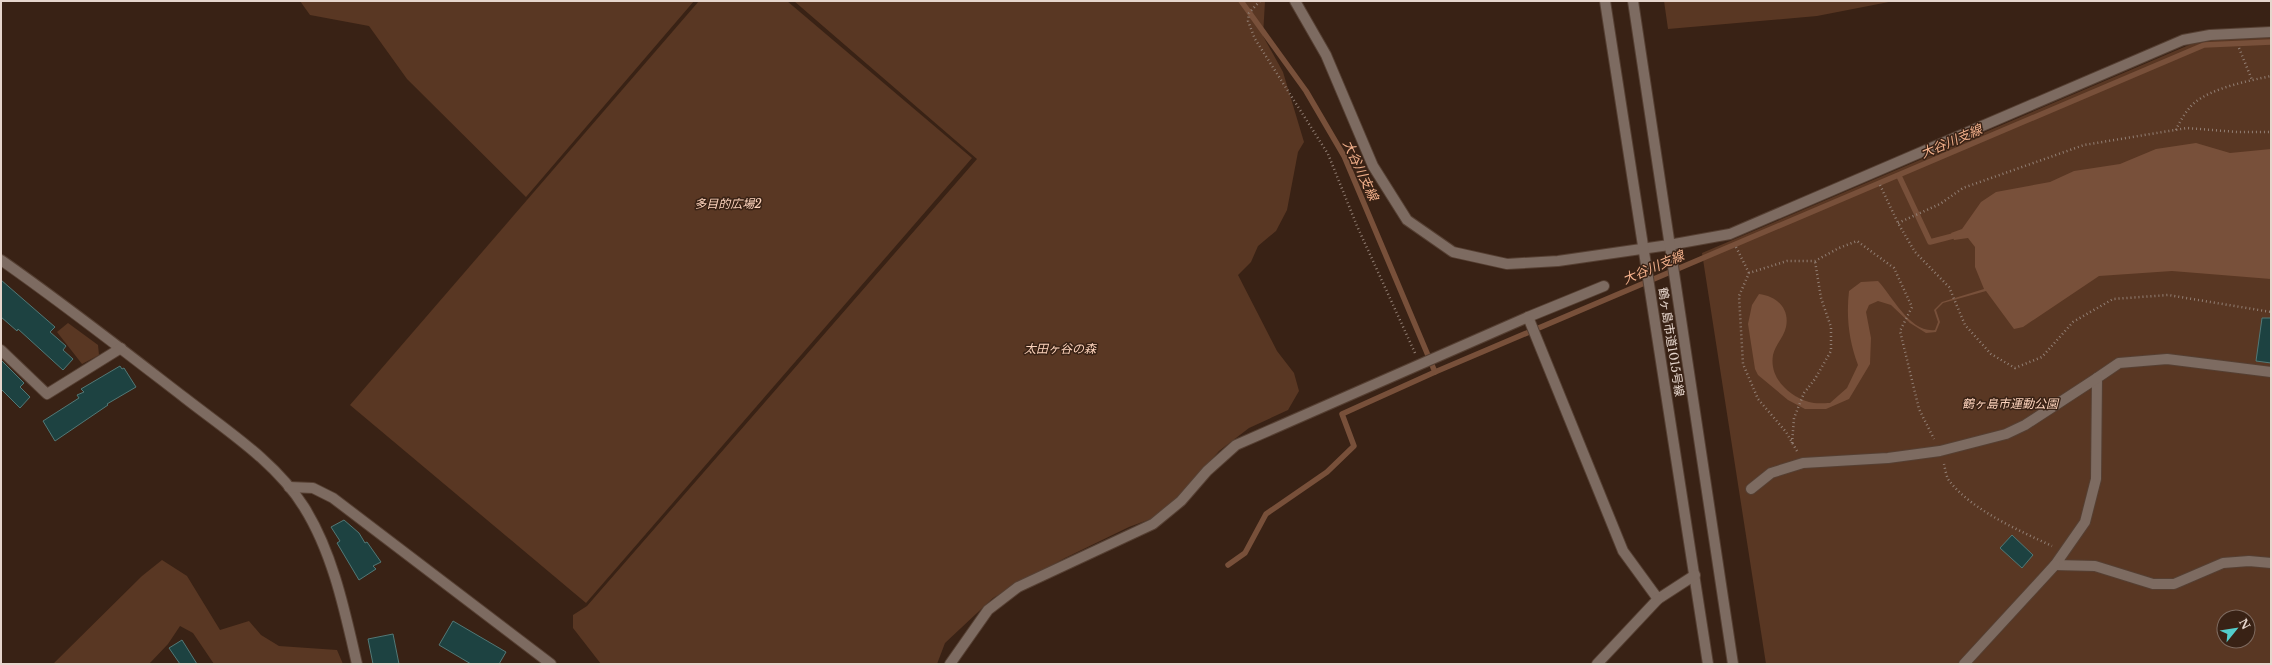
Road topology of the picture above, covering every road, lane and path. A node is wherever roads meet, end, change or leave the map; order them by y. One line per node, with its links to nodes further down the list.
1 (1260, 1): 24 (path)
2 (1295, 1): 15 (street)
3 (1605, 1): 15 (street, 鶴ヶ島市道1015号線)
4 (1633, 1): 14 (street, 鶴ヶ島市道1015号線)
5 (2271, 32): 6 (street)
6 (2237, 34): 8 (path); 11 (street)
7 (2271, 76): 8 (path)
8 (2252, 80): 9 (path)
9 (2176, 130): 10 (path); 12 (path)
10 (2271, 132)
11 (1874, 172): 12 (path); 13 (street)
12 (1898, 223): 20 (path)
13 (1730, 234): 14 (street); 18 (path)
14 (1669, 245): 15 (street); 42 (street, 鶴ヶ島市道1015号線)
15 (1642, 249): 35 (street, 鶴ヶ島市道1015号線)
16 (1, 261): 22 (street)
17 (1815, 261): 18 (path); 27 (path); 28 (path)
18 (1749, 273): 27 (path)
19 (1604, 286): 21 (street)
20 (2271, 312)
21 (1528, 317): 24 (street); 36 (street)
22 (121, 348): 23 (street); 30 (street)
23 (1, 350)
24 (1420, 364): 39 (street)
25 (2271, 372): 26 (street)
26 (2097, 378): 28 (street); 32 (street)
27 (1792, 443): 29 (path)
28 (1940, 451): 29 (street); 32 (path)
29 (1803, 463): 31 (street)
30 (289, 486): 37 (street); 38 (street)
31 (1750, 489)
32 (2064, 551): 34 (street)
33 (2271, 564): 34 (street)
34 (2055, 565): 43 (street)
35 (1694, 575): 36 (street); 41 (street, 鶴ヶ島市道1015号線)
36 (1658, 600): 40 (street)
37 (357, 664)
38 (551, 664)
39 (950, 664)
40 (1596, 664)
41 (1708, 664)
42 (1733, 664)
43 (1964, 664)

